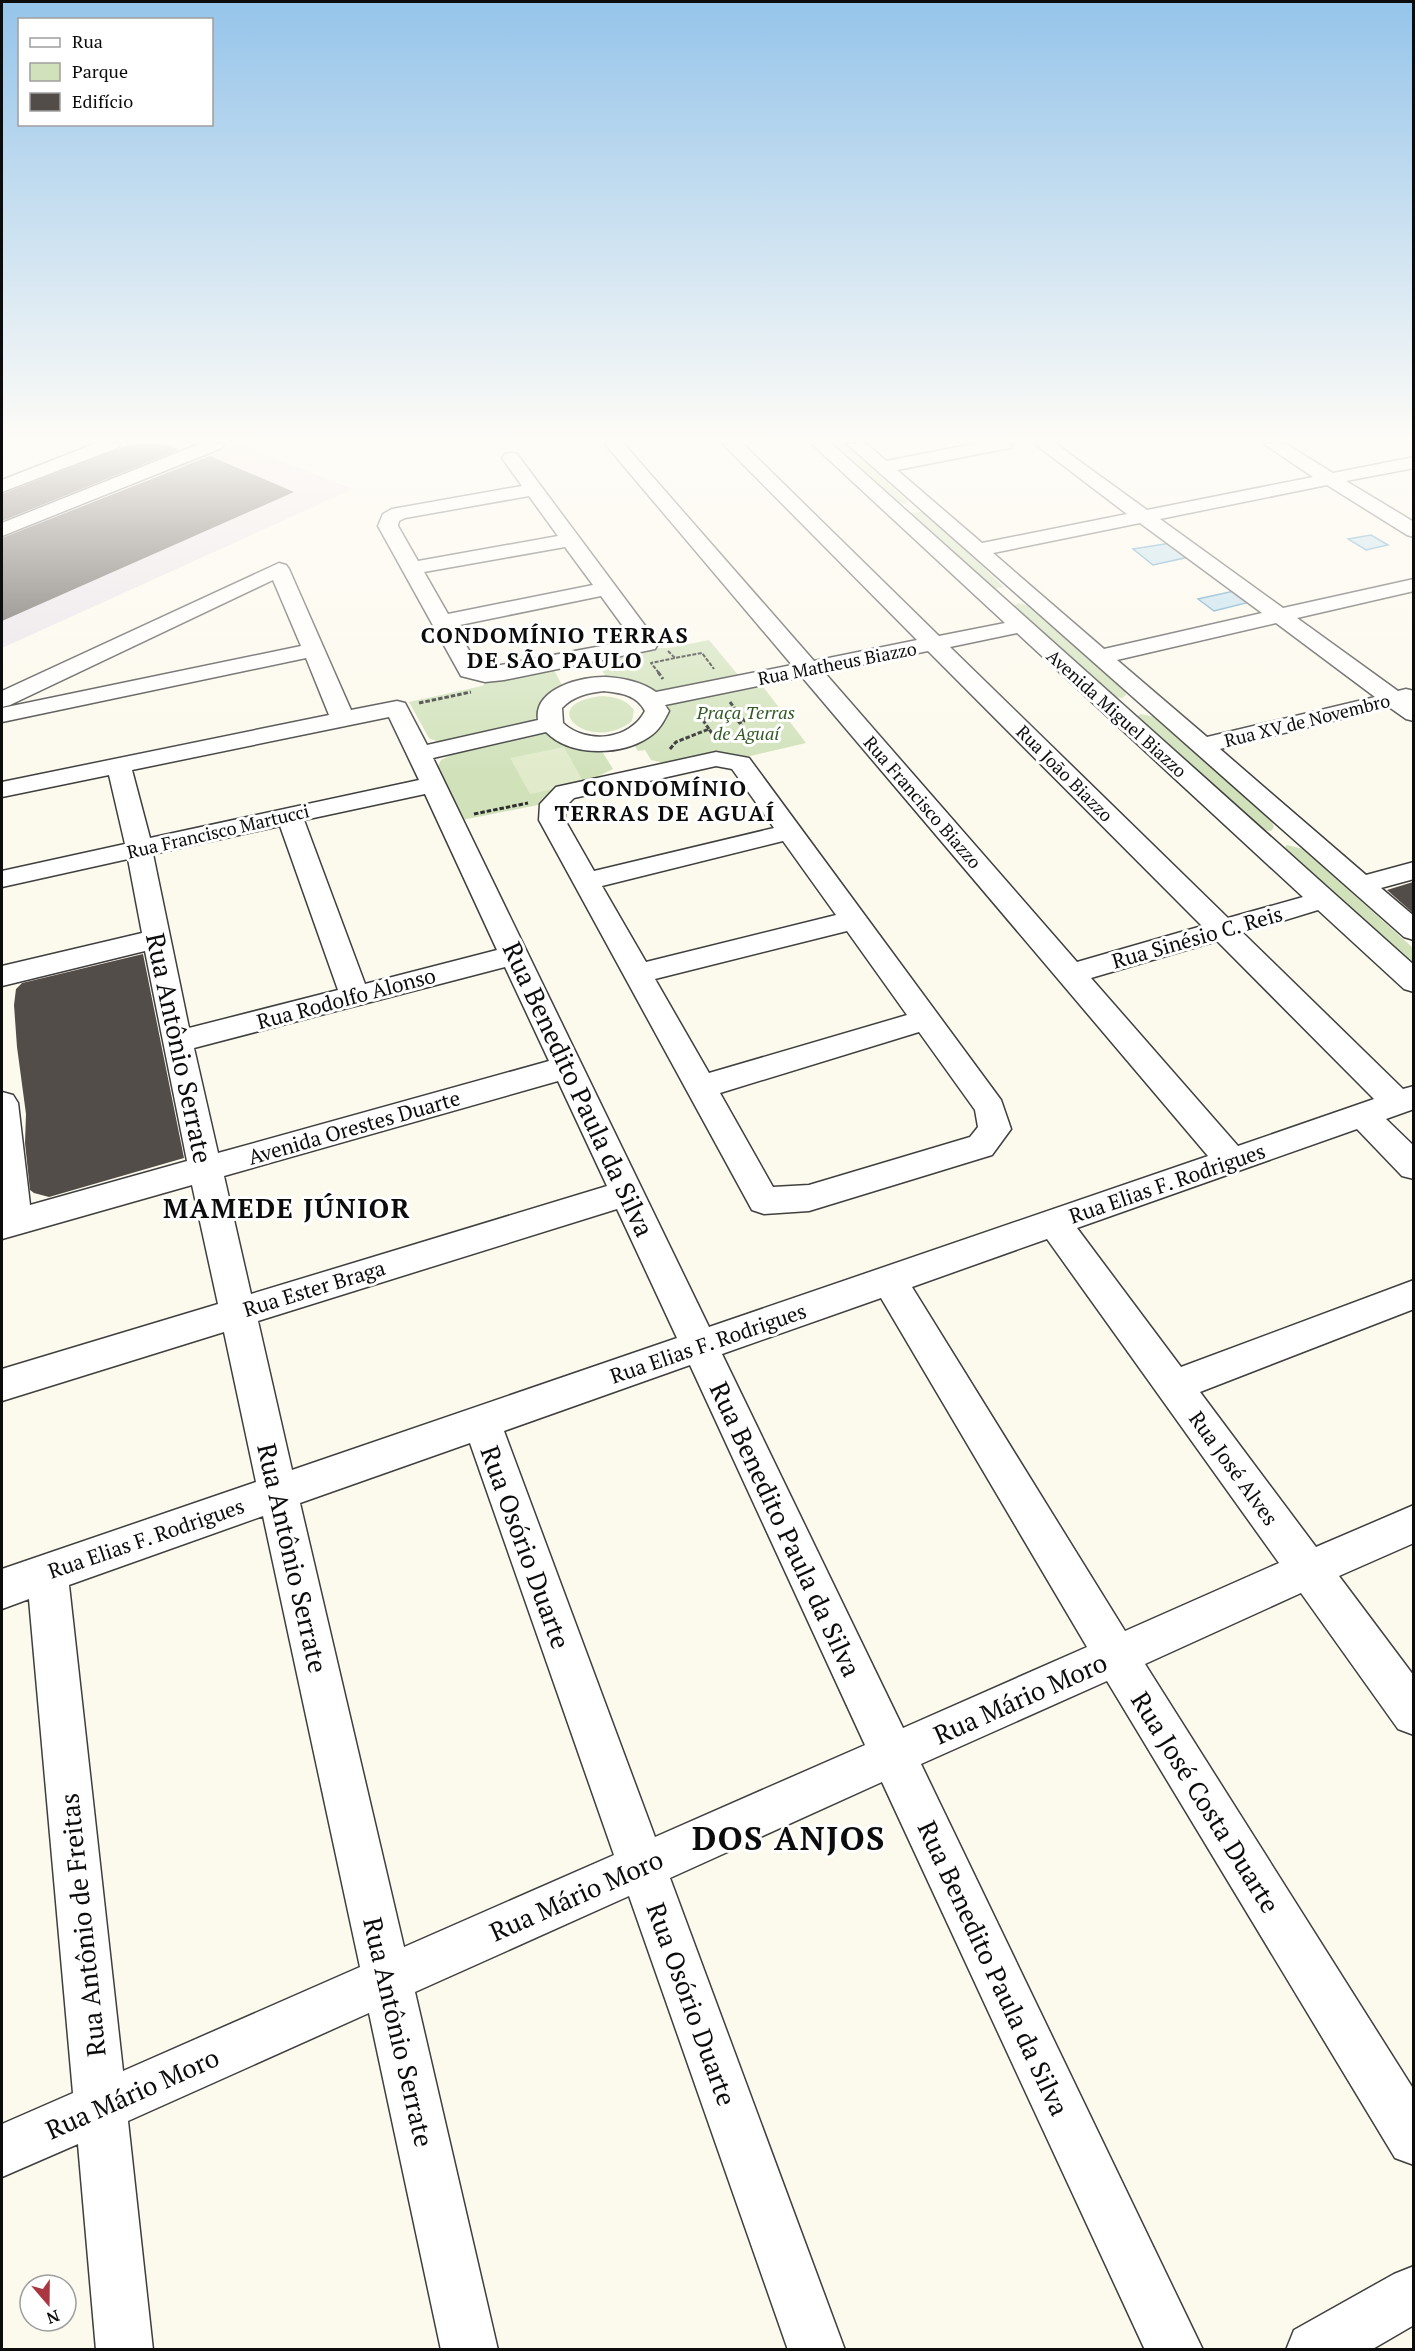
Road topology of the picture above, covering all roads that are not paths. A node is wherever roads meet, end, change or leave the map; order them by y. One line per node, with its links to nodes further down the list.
1 (404, 554): 9 (street)
2 (493, 554): 9 (street)
3 (580, 554): 11 (street)
4 (708, 554): 21 (street, Rua Francisco Biazzo)
5 (843, 554): 17 (street, Rua João Biazzo)
6 (941, 554): 13 (street, Avenida Miguel Biazzo)
7 (981, 554): 12 (street, Avenida Miguel Biazzo)
8 (1193, 554): 14 (street)
9 (412, 568): 15 (street)
10 (1413, 585): 14 (street)
11 (607, 589): 15 (street); 20 (street)
12 (1026, 593): 13 (street); 19 (street, Avenida Miguel Biazzo)
13 (993, 601): 16 (street, Avenida Miguel Biazzo)
14 (1279, 616): 19 (street); 25 (street)
15 (442, 622): 20 (street)
16 (1021, 626): 17 (street, Rua Matheus Biazzo); 29 (street, Avenida Miguel Biazzo)
17 (933, 643): 21 (street, Rua Matheus Biazzo); 49 (street, Rua João Biazzo)
18 (314, 650): 23 (street); 28 (street); 32 (street)
19 (1099, 657): 26 (street, Avenida Miguel Biazzo)
20 (565, 661): 22 (street)
21 (807, 669): 24 (street, Rua Matheus Biazzo); 54 (street, Rua Francisco Biazzo)
22 (584, 686): 24 (street); 33 (street)
23 (23, 690): 27 (street); 28 (street)
24 (658, 690): 34 (street)
25 (1403, 697): 30 (street); 35 (street, Rua XV de Novembro)
26 (1146, 698): 29 (street); 35 (street, Avenida Miguel Biazzo)
27 (2, 700)
28 (54, 705): 31 (street)
29 (1110, 706): 47 (street, Avenida Miguel Biazzo)
30 (1413, 714)
31 (2, 716)
32 (343, 719): 37 (street); 38 (street, Rua Benedito Paula da Silva)
33 (551, 724): 34 (street); 38 (street)
34 (624, 740): 36 (street)
35 (1201, 746): 46 (street, Avenida Miguel Biazzo)
36 (655, 765): 41 (street); 45 (street)
37 (119, 766): 39 (street); 42 (street, Rua Antônio Serrate)
38 (427, 769): 40 (street, Rua Francisco Martucci); 52 (street, Rua Benedito Paula da Silva)
39 (2, 789)
40 (289, 815): 42 (street, Rua Francisco Martucci); 57 (street)
41 (790, 832): 45 (street); 48 (street)
42 (139, 849): 44 (street, Rua Francisco Martucci); 51 (street, Rua Antônio Serrate)
43 (1413, 870): 46 (street)
44 (2, 879)
45 (586, 881): 53 (street)
46 (1361, 885): 50 (street, Avenida Miguel Biazzo)
47 (1323, 900): 49 (street, Rua Sinésio C. Reis); 56 (street, Avenida Miguel Biazzo)
48 (854, 920): 53 (street); 58 (street)
49 (1223, 930): 54 (street, Rua Sinésio C. Reis); 62 (street, Rua João Biazzo)
50 (1413, 931)
51 (157, 939): 55 (street); 59 (street, Rua Antônio Serrate)
52 (515, 955): 57 (street, Rua Rodolfo Alonso); 60 (street, Rua Benedito Paula da Silva)
53 (638, 974): 61 (street)
54 (1071, 974): 65 (street, Rua Francisco Biazzo)
55 (2, 976)
56 (1413, 982)
57 (355, 996): 59 (street, Rua Rodolfo Alonso)
58 (926, 1020): 61 (street); 61 (street)
59 (177, 1042): 67 (street, Rua Antônio Serrate)
60 (568, 1068): 67 (street, Avenida Orestes Duarte); 68 (street, Rua Benedito Paula da Silva)
61 (701, 1087)
62 (1406, 1100): 64 (street, Rua Elias F. Rodrigues)
63 (2, 1103): 70 (street)
64 (1362, 1115): 65 (street, Rua Elias F. Rodrigues); 66 (street)
65 (1232, 1161): 69 (street, Rua Elias F. Rodrigues)
66 (1413, 1167)
67 (206, 1169): 70 (street, Avenida Orestes Duarte); 73 (street, Rua Antônio Serrate)
68 (628, 1193): 73 (street, Rua Ester Braga); 74 (street, Rua Benedito Paula da Silva)
69 (1054, 1222): 71 (street, Rua Elias F. Rodrigues); 76 (street, Rua José Alves)
70 (8, 1224)
71 (889, 1280): 74 (street, Rua Elias F. Rodrigues); 83 (street, Rua José Costa Duarte)
72 (1413, 1294): 76 (street)
73 (238, 1311): 75 (street, Rua Ester Braga); 78 (street, Rua Antônio Serrate)
74 (700, 1346): 77 (street, Rua Elias F. Rodrigues); 85 (street, Rua Benedito Paula da Silva)
75 (2, 1385)
76 (1173, 1386): 80 (street, Rua José Alves)
77 (481, 1422): 78 (street, Rua Elias F. Rodrigues); 86 (street, Rua Osório Duarte)
78 (278, 1492): 81 (street, Rua Elias F. Rodrigues); 87 (street, Rua Antônio Serrate)
79 (1413, 1523): 80 (street, Rua Mário Moro)
80 (1308, 1569): 83 (street, Rua Mário Moro); 84 (street, Rua José Alves)
81 (47, 1573): 82 (street, Rua Elias F. Rodrigues); 88 (street, Rua Antônio de Freitas)
82 (2, 1588)
83 (1116, 1656): 85 (street, Rua Mário Moro); 89 (street, Rua José Costa Duarte)
84 (1413, 1713)
85 (893, 1754): 86 (street, Rua Mário Moro); 95 (street, Rua Benedito Paula da Silva)
86 (642, 1866): 87 (street, Rua Mário Moro); 94 (street, Rua Osório Duarte)
87 (387, 1979): 88 (street, Rua Mário Moro); 93 (street, Rua Antônio Serrate)
88 (101, 2107): 90 (street, Rua Mário Moro); 92 (street, Rua Antônio de Freitas)
89 (1413, 2139)
90 (2, 2151)
91 (1413, 2294): 96 (street)
92 (125, 2349)
93 (470, 2349)
94 (817, 2349)
95 (1175, 2349)
96 (1314, 2349)

